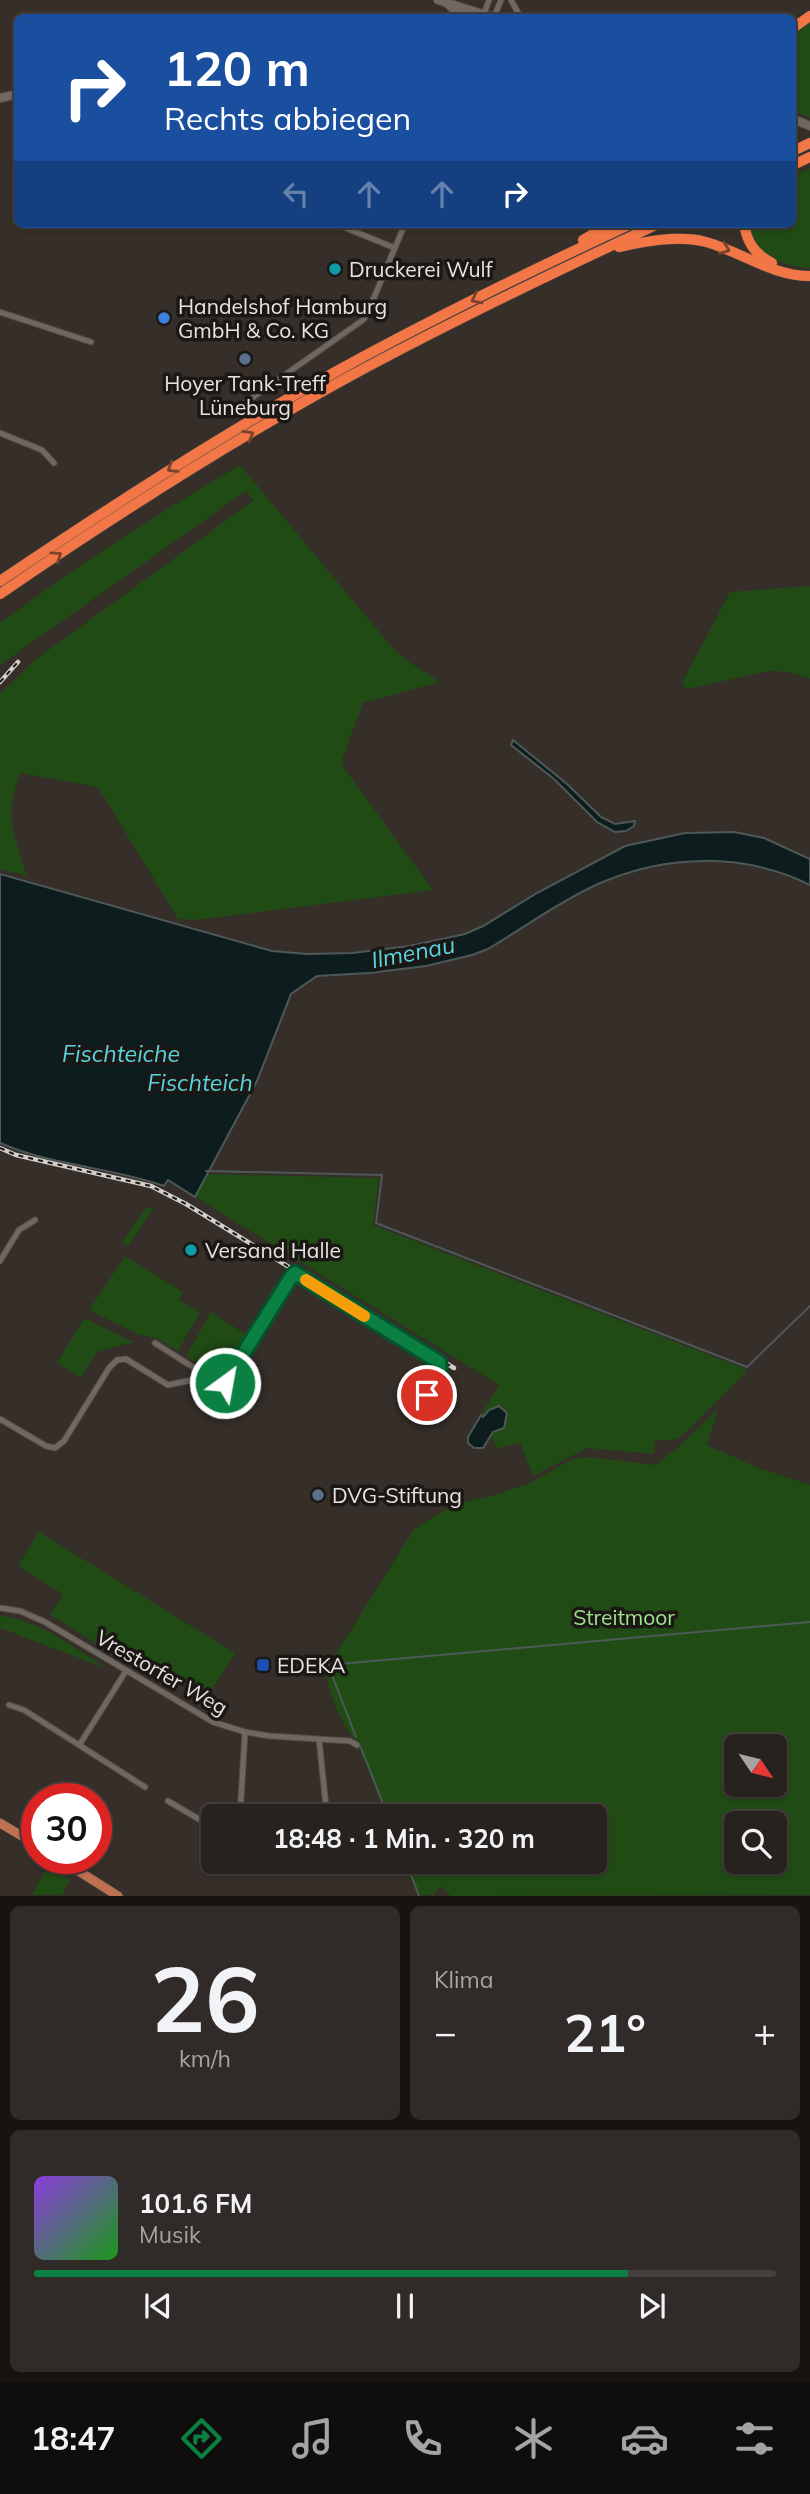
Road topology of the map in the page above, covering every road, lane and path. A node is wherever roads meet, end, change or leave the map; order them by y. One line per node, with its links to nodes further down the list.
1 (442, 1): 2 (main road); 3 (main road)
2 (458, 14)
3 (478, 14)
4 (347, 228): 10 (street)
5 (403, 228): 10 (street)
6 (603, 228): 12 (highway)
7 (623, 228): 12 (highway)
8 (649, 228): 11 (highway)
9 (745, 228): 13 (highway)
10 (395, 248): 17 (street)
11 (601, 250): 14 (highway, one-way to 14); 21 (highway, one-way to 11)
12 (538, 268): 20 (highway, one-way to 20)
13 (810, 271)
14 (810, 276)
15 (0, 312): 16 (street)
16 (91, 342)
17 (232, 412)
18 (0, 433): 19 (street)
19 (54, 463)
20 (0, 581)
21 (0, 594)
22 (35, 1220): 23 (street)
23 (0, 1261)
24 (155, 1343): 25 (street)
25 (202, 1378): 26 (street); 27 (street)
26 (414, 1415)
27 (0, 1419)
28 (0, 1608): 29 (street, Vrestorfer Weg)
29 (126, 1671): 31 (street, Vrestorfer Weg); 33 (street)
30 (9, 1704): 33 (street)
31 (244, 1732): 32 (street, Vrestorfer Weg); 37 (street)
32 (319, 1739): 34 (street, Vrestorfer Weg); 38 (street)
33 (80, 1744): 35 (street)
34 (357, 1745)
35 (145, 1787)
36 (168, 1801): 39 (street)
37 (241, 1804)
38 (326, 1804)
39 (201, 1820)
40 (0, 1823): 41 (main road)
41 (21, 1835)
42 (84, 1874): 43 (main road)
43 (118, 1895)

